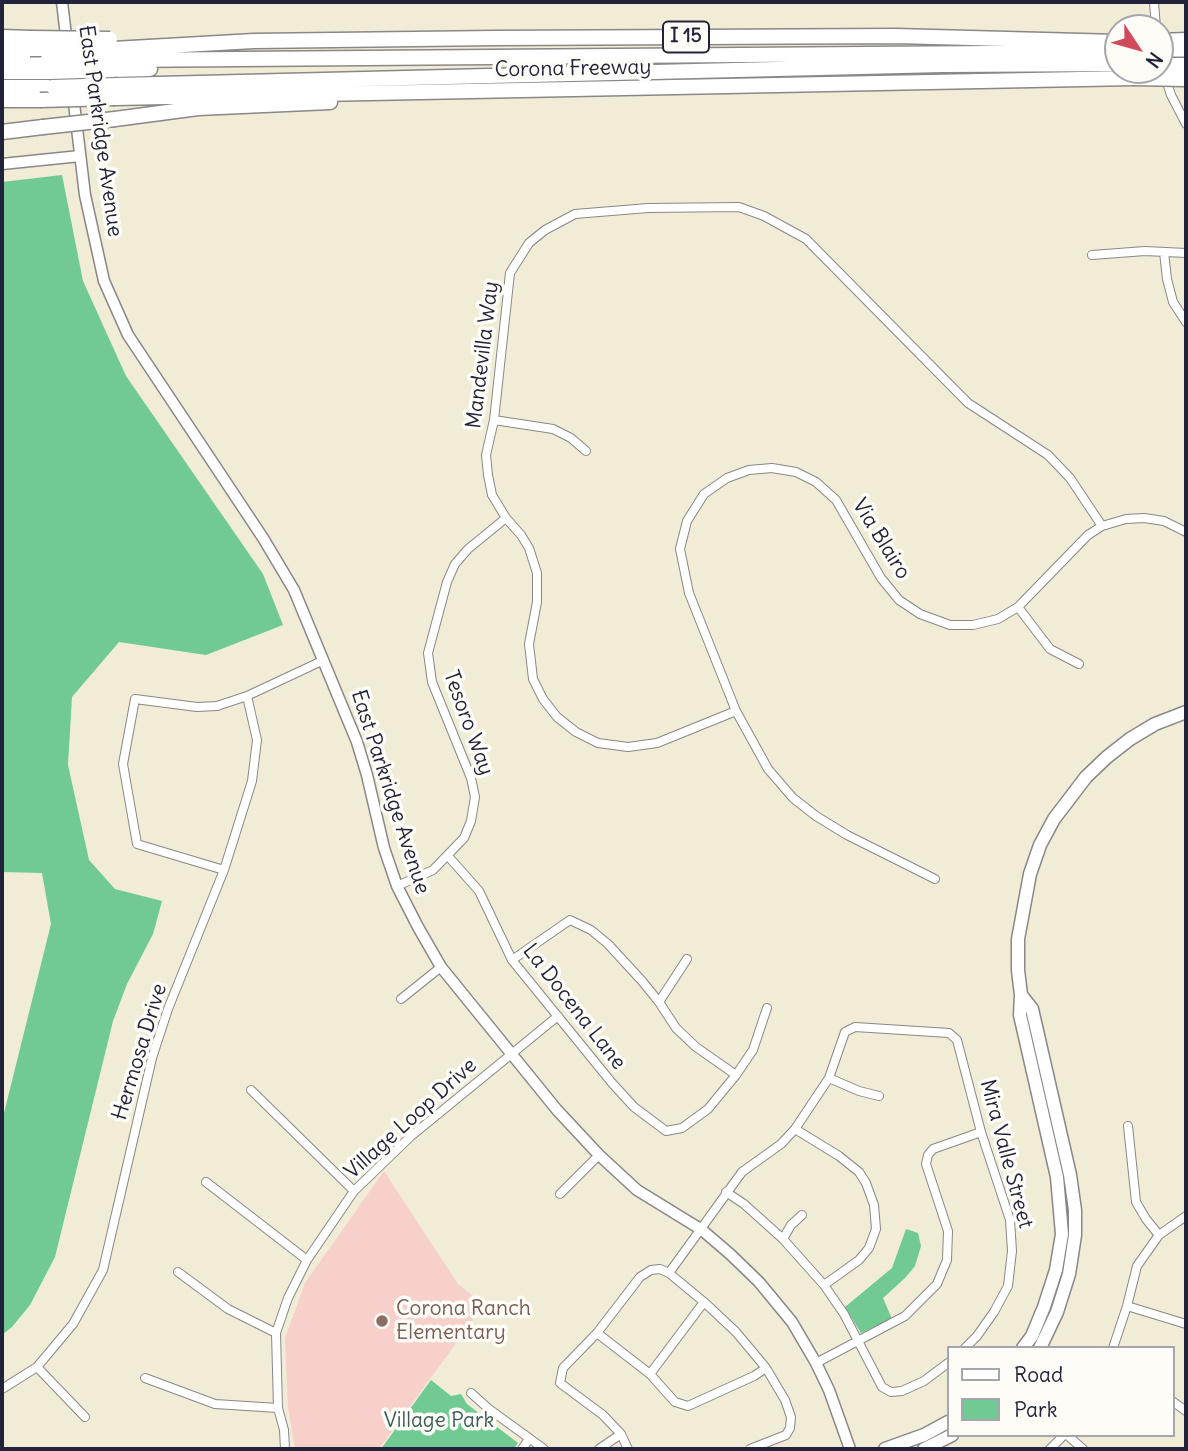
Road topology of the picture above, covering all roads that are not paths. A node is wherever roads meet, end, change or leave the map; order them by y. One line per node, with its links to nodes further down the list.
1 (62, 2): 20 (main road, East Parkridge Avenue)
2 (2, 37): 4 (highway)
3 (1104, 42): 10 (highway, Corona Freeway / I 15)
4 (31, 43): 5 (highway, Corona Freeway / I 15); 10 (highway, Corona Freeway / I 15, bridge)
5 (2, 49)
6 (1104, 52): 10 (highway)
7 (1185, 59): 16 (highway, Corona Freeway / I 15, bridge)
8 (2, 62): 12 (highway)
9 (1104, 64): 10 (highway)
10 (114, 68): 12 (highway, bridge); 12 (highway, bridge); 16 (highway, Corona Freeway / I 15); 17 (highway, Corona Freeway / I 15, bridge)
11 (2, 72): 12 (highway)
12 (50, 74): 13 (highway); 15 (highway)
13 (2, 81)
14 (1167, 84): 18 (street)
15 (2, 87)
16 (425, 92): 19 (highway, bridge)
17 (2, 100)
18 (1186, 124)
19 (2, 132)
20 (80, 156): 21 (main road); 32 (main road, East Parkridge Avenue)
21 (2, 164)
22 (1164, 252): 23 (street); 24 (street); 25 (street)
23 (1186, 253)
24 (1092, 255)
25 (1186, 322)
26 (494, 420): 27 (street); 28 (street, Mandevilla Way); 29 (street, Mandevilla Way)
27 (586, 451)
28 (506, 518): 35 (street, Mandevilla Way); 37 (street, Tesoro Way)
29 (1102, 526): 30 (street, Via Blairo); 31 (street, Via Blairo)
30 (1186, 532)
31 (1018, 607): 33 (street); 35 (street, Via Blairo)
32 (324, 660): 34 (street); 40 (main road, East Parkridge Avenue)
33 (1079, 664)
34 (247, 696): 38 (street, Hermosa Drive); 38 (street)
35 (736, 711): 39 (street, Via Blairo)
36 (1186, 712): 44 (main road)
37 (448, 856): 40 (street, Tesoro Way); 42 (street, La Docena Lane)
38 (224, 870): 83 (street, Hermosa Drive)
39 (935, 879)
40 (397, 886): 43 (main road, East Parkridge Avenue)
41 (687, 959): 46 (street)
42 (512, 960): 46 (street); 48 (street, La Docena Lane)
43 (441, 967): 45 (street); 49 (main road, East Parkridge Avenue)
44 (1021, 995): 78 (main road); 79 (main road)
45 (401, 999)
46 (659, 1002): 50 (street)
47 (767, 1008): 50 (street)
48 (558, 1016): 49 (street, Village Loop Drive); 50 (street, La Docena Lane)
49 (512, 1054): 57 (main road, East Parkridge Avenue); 59 (street, Village Loop Drive)
50 (736, 1075)
51 (829, 1078): 53 (street); 55 (street); 56 (street, Mira Valle Street)
52 (251, 1090): 59 (street)
53 (879, 1096)
54 (1128, 1126): 65 (street)
55 (795, 1129): 60 (street); 70 (street)
56 (981, 1132): 76 (street); 77 (street, Mira Valle Street)
57 (599, 1154): 61 (street); 64 (main road, East Parkridge Avenue)
58 (206, 1182): 67 (street)
59 (354, 1191): 67 (street, Village Loop Drive)
60 (726, 1192): 64 (street); 66 (street)
61 (560, 1194)
62 (802, 1215): 66 (street)
63 (1186, 1216): 65 (street)
64 (702, 1230): 69 (street); 81 (main road, East Parkridge Avenue)
65 (1159, 1235): 72 (street)
66 (783, 1239): 70 (street)
67 (307, 1261): 74 (street, Village Loop Drive)
68 (178, 1272): 74 (street)
69 (668, 1273): 71 (street); 75 (street)
70 (824, 1285): 76 (street)
71 (704, 1302): 84 (street); 85 (street)
72 (1127, 1306): 73 (street); 80 (street)
73 (1186, 1324)
74 (276, 1333): 89 (street, Village Loop Drive)
75 (597, 1333): 85 (street); 92 (street)
76 (857, 1342): 81 (street); 82 (street)
77 (967, 1346)
78 (1024, 1346)
79 (1041, 1346)
80 (1114, 1346)
81 (816, 1363): 103 (main road, East Parkridge Avenue)
82 (946, 1365)
83 (37, 1367): 87 (street, Hermosa Drive); 90 (street)
84 (766, 1368): 85 (street); 102 (street)
85 (650, 1374)
86 (145, 1378): 89 (street)
87 (2, 1389)
88 (471, 1393): 96 (street)
89 (278, 1408): 97 (street, Village Loop Drive)
90 (85, 1417)
91 (946, 1423): 104 (main road)
92 (621, 1434): 100 (street); 101 (street)
93 (948, 1437): 105 (main road)
94 (1063, 1437): 106 (street)
95 (1068, 1437): 107 (street)
96 (530, 1439): 98 (street); 99 (street)
97 (285, 1449)
98 (522, 1449)
99 (544, 1449)
100 (599, 1449)
101 (628, 1449)
102 (750, 1449)
103 (850, 1449)
104 (884, 1449)
105 (924, 1449)
106 (1050, 1449)
107 (1083, 1449)

